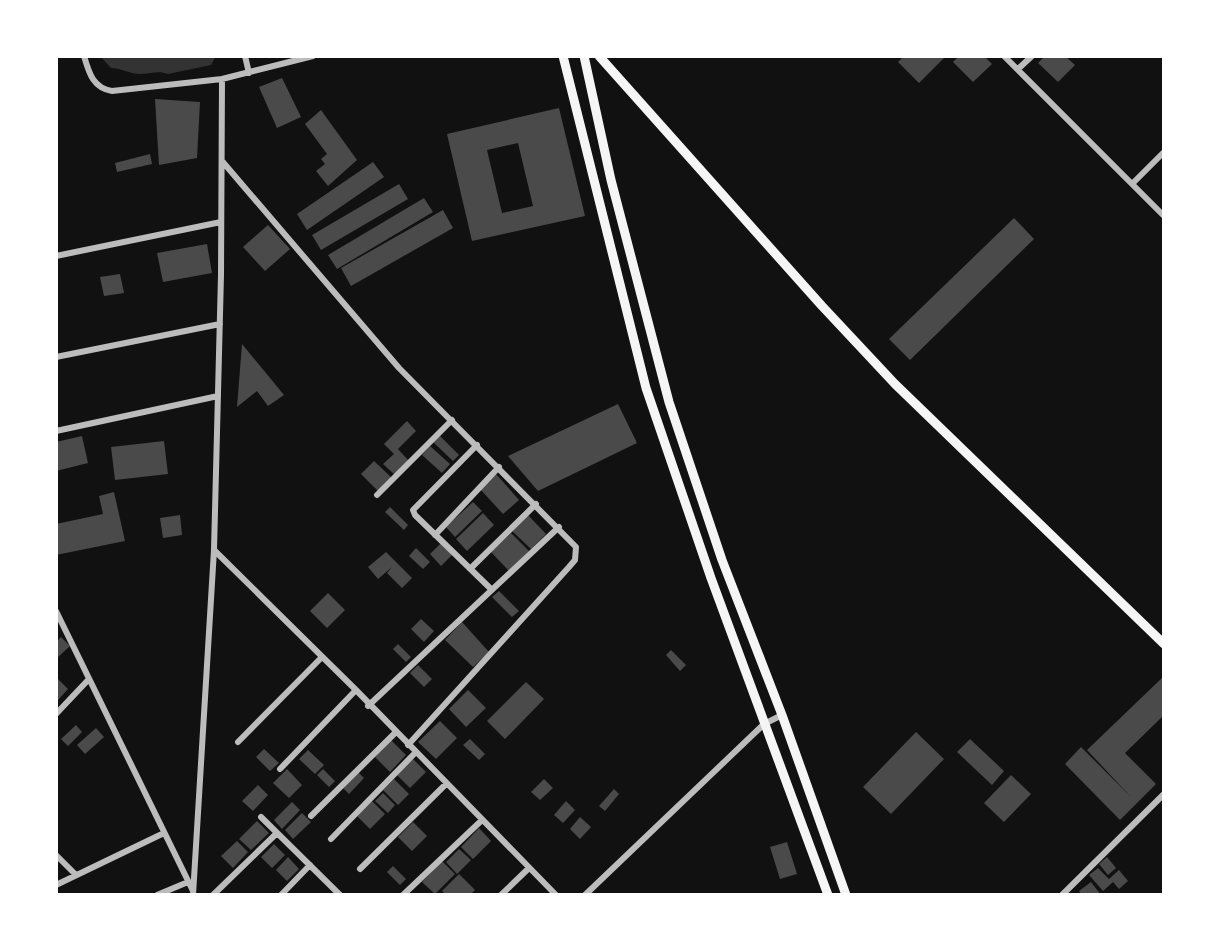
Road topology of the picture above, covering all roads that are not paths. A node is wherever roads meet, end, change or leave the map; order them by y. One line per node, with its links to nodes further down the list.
1 (84, 56): 11 (street)
2 (245, 56): 10 (street)
3 (313, 56): 10 (street)
4 (563, 56): 40 (main road)
5 (584, 56): 39 (main road)
6 (599, 56): 33 (main road)
7 (1004, 56): 9 (street)
8 (1032, 56): 9 (street)
9 (1018, 69): 14 (street)
10 (249, 73): 11 (street)
11 (222, 79): 13 (street)
12 (1164, 152): 14 (street)
13 (222, 161): 16 (street); 21 (street)
14 (1132, 184): 15 (street)
15 (1164, 216)
16 (221, 222): 17 (street); 18 (street)
17 (56, 256)
18 (220, 324): 19 (street); 20 (street)
19 (56, 357)
20 (218, 396): 22 (street); 29 (street)
21 (452, 420): 23 (street); 25 (street)
22 (56, 431)
23 (477, 445): 24 (street); 28 (street)
24 (499, 467): 26 (street); 28 (street)
25 (377, 495)
26 (536, 504): 27 (street); 30 (street)
27 (559, 527): 31 (street); 43 (street)
28 (435, 535): 30 (street)
29 (214, 550): 34 (street); 61 (street)
30 (470, 569): 31 (street)
31 (492, 590): 37 (street)
32 (56, 611): 35 (street)
33 (1164, 644)
34 (321, 658): 36 (street); 42 (street)
35 (89, 679): 38 (street); 51 (street)
36 (356, 690): 37 (street); 45 (street)
37 (368, 706): 41 (street)
38 (56, 714)
39 (782, 715): 40 (street); 71 (main road)
40 (764, 724): 69 (street); 70 (main road)
41 (395, 733): 43 (street); 48 (street)
42 (238, 742)
43 (408, 745): 44 (street)
44 (415, 753): 46 (street); 53 (street)
45 (280, 769)
46 (446, 784): 50 (street); 57 (street)
47 (1164, 794): 72 (street)
48 (311, 816)
49 (261, 817): 52 (street)
50 (482, 820): 56 (street); 66 (street)
51 (164, 833): 58 (street); 59 (street)
52 (277, 833): 55 (street); 63 (street)
53 (331, 839)
54 (56, 855): 58 (street)
55 (310, 865): 64 (street); 65 (street)
56 (529, 868): 67 (street); 68 (street)
57 (360, 869)
58 (76, 875): 60 (street)
59 (188, 882): 61 (street); 62 (street)
60 (56, 885)
61 (193, 894)
62 (157, 895)
63 (213, 895)
64 (281, 895)
65 (340, 895)
66 (403, 895)
67 (501, 895)
68 (556, 895)
69 (585, 895)
70 (828, 895)
71 (846, 895)
72 (1062, 895)

